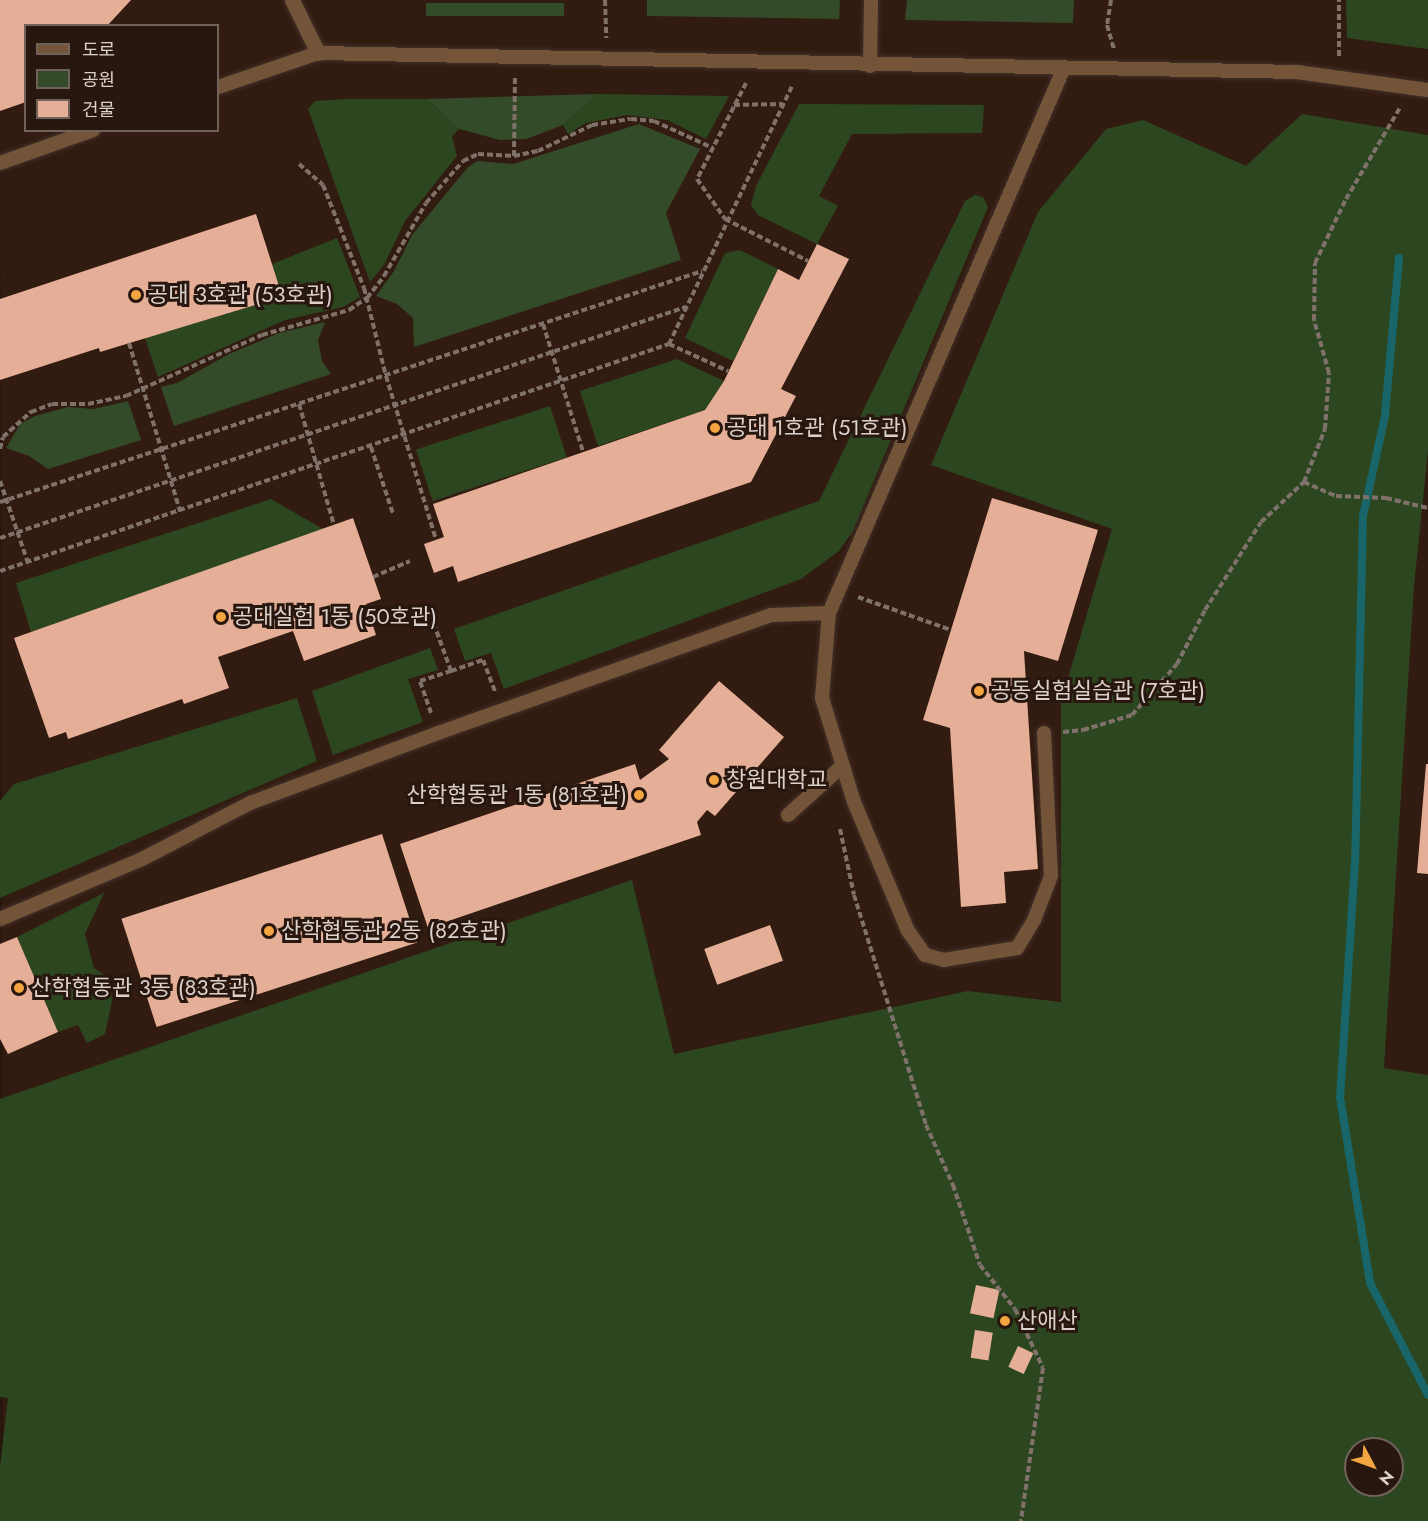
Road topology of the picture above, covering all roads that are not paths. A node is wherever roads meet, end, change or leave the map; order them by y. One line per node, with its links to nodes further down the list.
1 (292, 0): 3 (street)
2 (871, 0): 4 (lane)
3 (318, 53): 4 (lane); 6 (lane)
4 (870, 66): 5 (lane)
5 (1064, 70): 7 (lane); 10 (lane)
6 (219, 87)
7 (1428, 90)
8 (87, 132): 9 (lane)
9 (0, 163)
10 (829, 613): 12 (lane); 14 (lane)
11 (1044, 733): 12 (lane)
12 (842, 766): 13 (lane)
13 (788, 815)
14 (0, 919)

